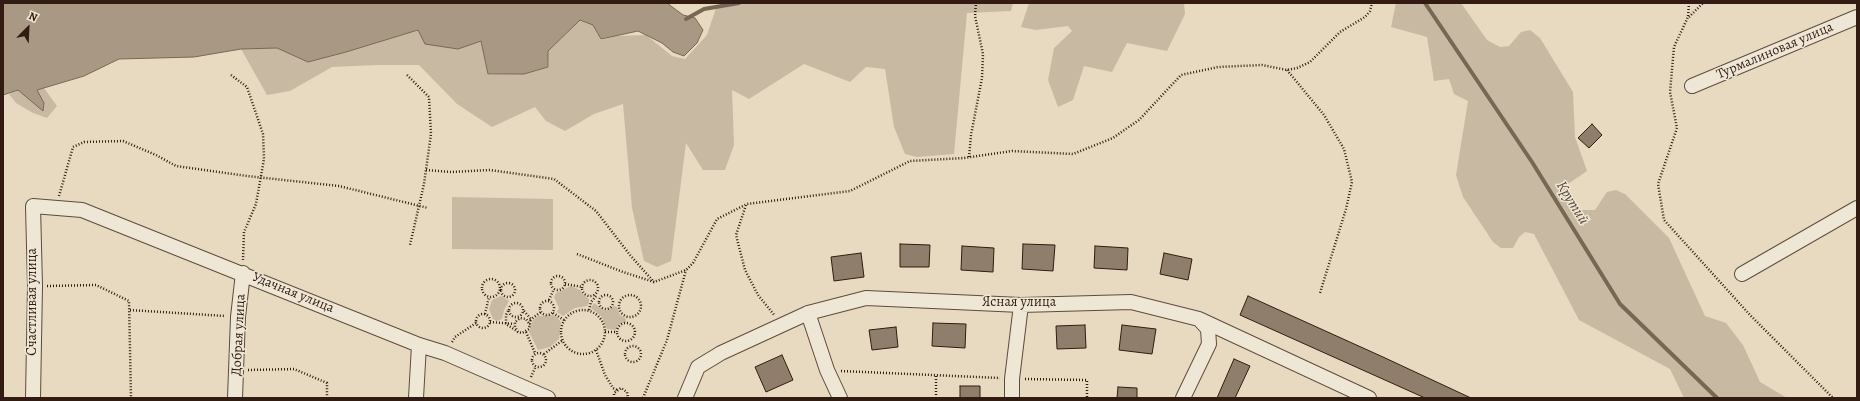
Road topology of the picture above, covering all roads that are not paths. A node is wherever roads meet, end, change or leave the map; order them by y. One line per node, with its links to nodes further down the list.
1 (1857, 17): 2 (street, Турмалиновая улица)
2 (1692, 86)
3 (33, 206): 5 (street, Удачная улица); 11 (street, Счастливая улица)
4 (1857, 208): 6 (street)
5 (243, 273): 10 (street, Удачная улица); 12 (street, Добрая улица)
6 (1742, 274)
7 (1021, 305): 8 (street, Ясная улица); 9 (street, Ясная улица); 17 (street)
8 (808, 313): 15 (street, Ясная улица); 16 (street)
9 (1199, 319): 18 (street); 19 (street, Ясная улица)
10 (419, 345): 13 (street); 14 (street, Удачная улица)
11 (33, 398)
12 (235, 398)
13 (416, 398)
14 (548, 398)
15 (685, 398)
16 (840, 398)
17 (1012, 398)
18 (1183, 398)
19 (1369, 398)

